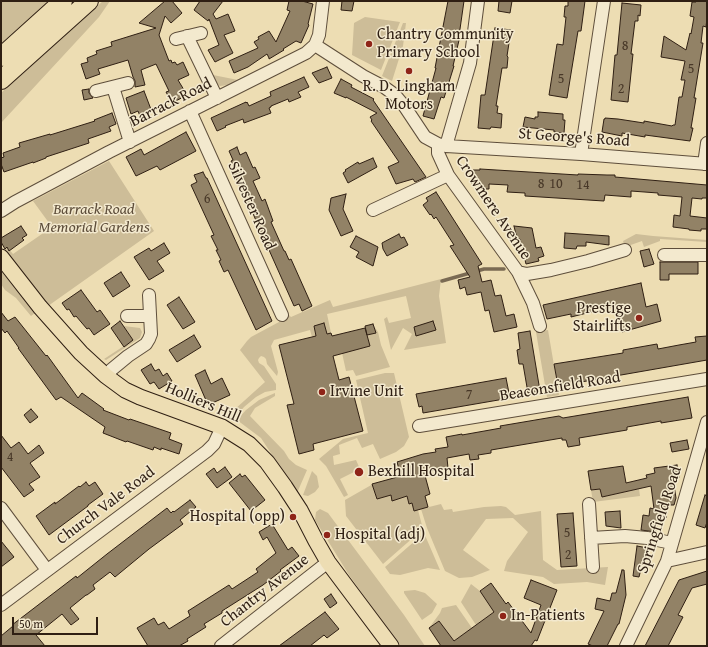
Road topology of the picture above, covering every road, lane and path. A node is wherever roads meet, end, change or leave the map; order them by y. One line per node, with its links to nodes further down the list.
1 (63, 1): 8 (highway)
2 (89, 1): 9 (highway)
3 (323, 1): 7 (street)
4 (478, 1): 17 (street)
5 (604, 1): 18 (street)
6 (201, 33): 13 (street)
7 (315, 45): 13 (street, Barrack Road); 17 (street, Crowmere Avenue)
8 (1, 57)
9 (1, 80)
10 (128, 83): 11 (street)
11 (113, 87): 12 (street); 15 (street)
12 (96, 91)
13 (216, 98): 14 (street, Barrack Road)
14 (190, 111): 15 (street, Barrack Road); 29 (street, Silvester Road)
15 (130, 142): 22 (street, Barrack Road)
16 (707, 143): 19 (street)
17 (442, 145): 18 (street, St George's Road); 20 (street, Crowmere Avenue)
18 (581, 154): 19 (street, St George's Road)
19 (705, 164)
20 (448, 175): 21 (street); 27 (street, Crowmere Avenue)
21 (373, 210)
22 (1, 211)
23 (625, 250): 27 (street)
24 (664, 255): 25 (street)
25 (707, 255)
26 (1, 257): 33 (main road, Holliers Hill)
27 (518, 272): 32 (street, Crowmere Avenue)
28 (149, 295): 31 (street)
29 (282, 315)
30 (127, 316): 31 (street)
31 (150, 316): 33 (street)
32 (540, 326)
33 (106, 376): 36 (main road, Holliers Hill)
34 (707, 379): 35 (street, Beaconsfield Road)
35 (419, 426)
36 (222, 427): 44 (main road, Holliers Hill); 46 (street, Church Vale Road)
37 (706, 427): 41 (street, Springfield Road)
38 (589, 504): 40 (street)
39 (1, 508): 46 (street)
40 (591, 538): 41 (street); 45 (street)
41 (672, 543): 43 (street, Springfield Road)
42 (707, 552): 43 (street)
43 (667, 561): 50 (street, Springfield Road)
44 (328, 562): 48 (street, Chantry Avenue); 49 (main road, Holliers Hill)
45 (593, 567)
46 (47, 570): 47 (street, Church Vale Road)
47 (1, 605)
48 (221, 646)
49 (391, 646)
50 (626, 646)

